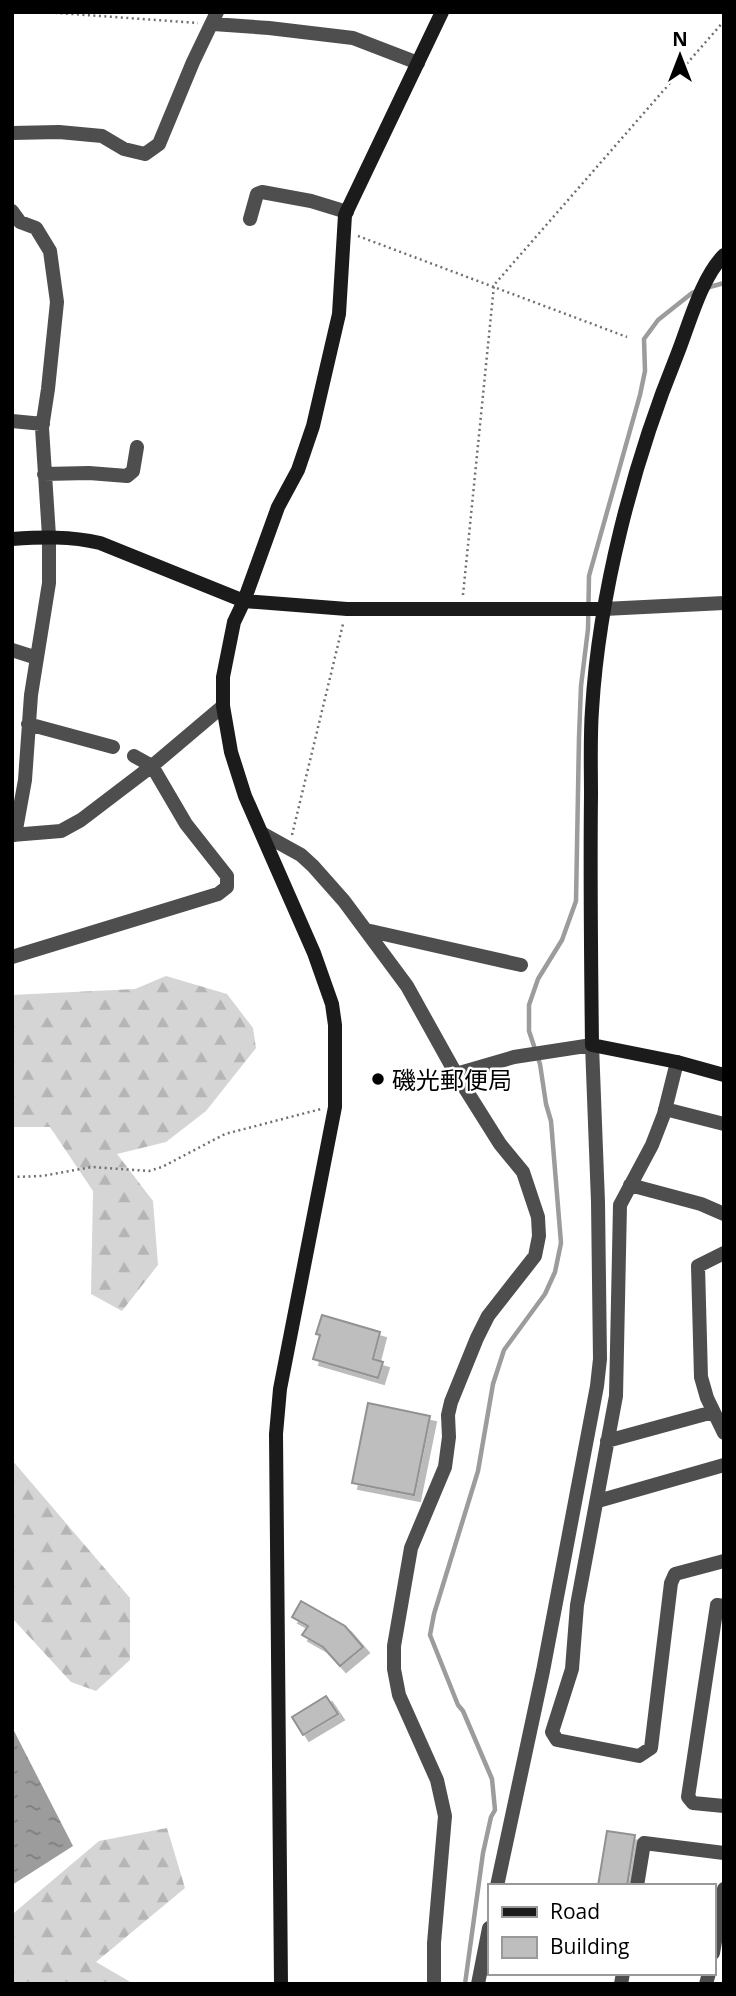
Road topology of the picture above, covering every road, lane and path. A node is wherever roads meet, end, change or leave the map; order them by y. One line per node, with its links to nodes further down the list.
1 (44, 12): 3 (path)
2 (442, 12): 5 (street)
3 (215, 18): 5 (street); 6 (street)
4 (724, 21): 12 (path)
5 (418, 63): 8 (street)
6 (12, 133)
7 (12, 211): 15 (street)
8 (347, 212): 9 (street); 10 (street)
9 (250, 219)
10 (343, 230): 12 (path); 20 (street)
11 (724, 255): 23 (street)
12 (494, 285): 13 (path); 24 (path)
13 (627, 337)
14 (12, 421): 15 (street)
15 (43, 424): 17 (street)
16 (136, 447): 17 (street)
17 (44, 474): 18 (street)
18 (49, 536): 19 (street); 20 (street); 26 (street)
19 (12, 539)
20 (244, 601): 22 (street); 27 (street)
21 (724, 603): 23 (street)
22 (347, 609): 24 (street); 34 (path)
23 (595, 609): 24 (street); 38 (street)
24 (462, 610)
25 (12, 650): 26 (street)
26 (37, 659): 28 (street)
27 (223, 706): 31 (street); 32 (street)
28 (28, 723): 29 (street); 33 (street)
29 (113, 747)
30 (134, 756): 31 (street)
31 (152, 766): 33 (street); 36 (street)
32 (262, 834): 34 (street); 42 (street)
33 (14, 835)
34 (289, 849): 35 (street)
35 (366, 930): 37 (street); 40 (street)
36 (12, 957)
37 (521, 965)
38 (592, 1045): 39 (street); 40 (street); 58 (street)
39 (677, 1062): 41 (street); 43 (street)
40 (456, 1074): 64 (street)
41 (724, 1074)
42 (335, 1107): 45 (path); 63 (street)
43 (665, 1109): 44 (street); 46 (street)
44 (724, 1124)
45 (12, 1177)
46 (630, 1185): 47 (street); 51 (street)
47 (724, 1214)
48 (724, 1253): 49 (street)
49 (713, 1412): 50 (street); 51 (street)
50 (724, 1433)
51 (607, 1441): 53 (street)
52 (724, 1465): 53 (street)
53 (598, 1501): 54 (street)
54 (724, 1561)
55 (724, 1606): 56 (street)
56 (724, 1806)
57 (724, 1853): 59 (street)
58 (498, 1884)
59 (637, 1884)
60 (724, 1889): 62 (street)
61 (488, 1933): 65 (street)
62 (720, 1937)
63 (281, 1984)
64 (434, 1984)
65 (478, 1984)

